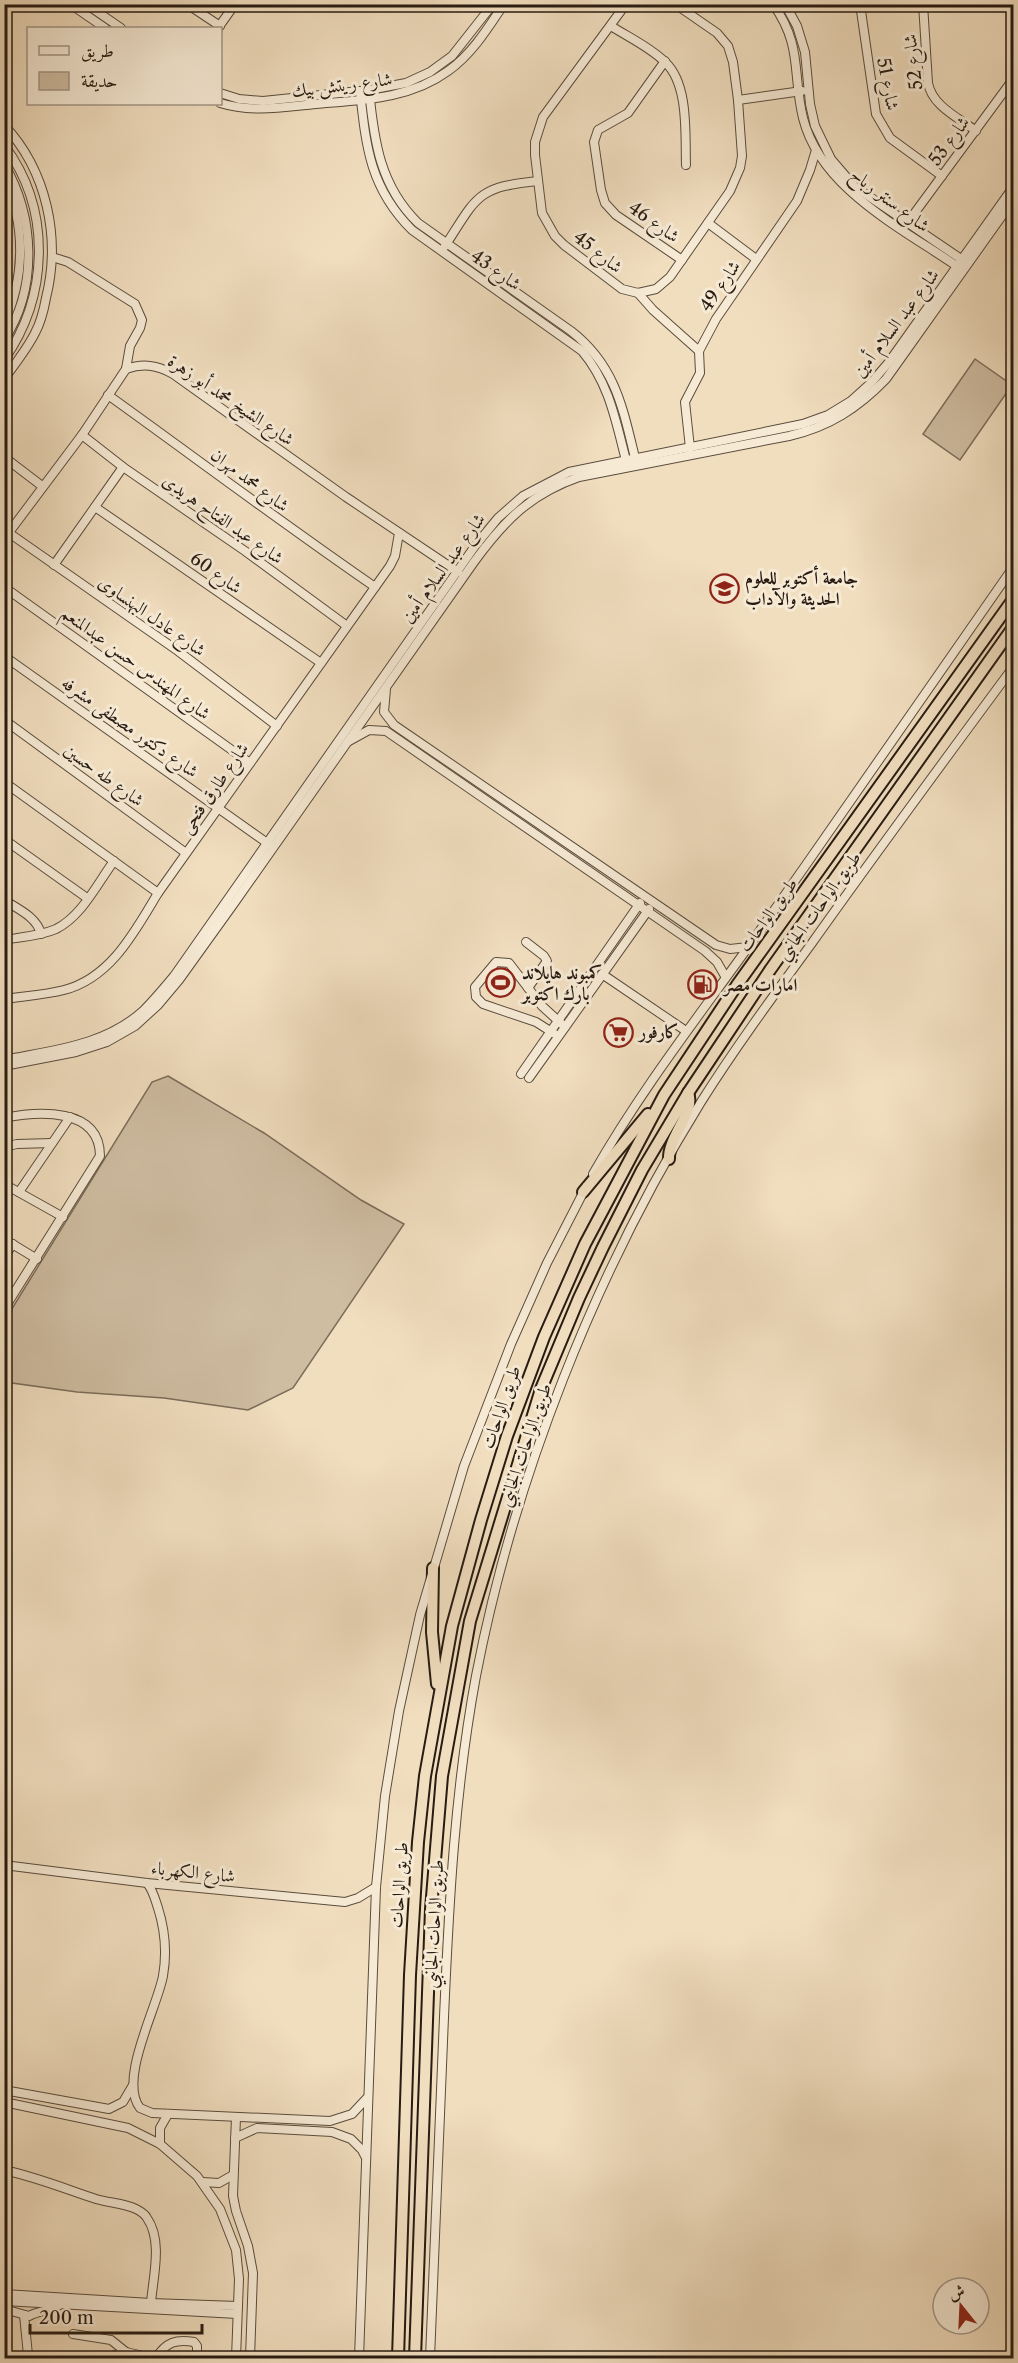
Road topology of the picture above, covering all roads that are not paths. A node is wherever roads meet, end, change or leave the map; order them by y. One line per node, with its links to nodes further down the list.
1 (70, 4): 14 (street)
2 (86, 4): 15 (street)
3 (187, 4): 16 (street)
4 (235, 4): 17 (street)
5 (493, 4): 21 (street, شارع ريتش بيك)
6 (504, 4): 24 (street, شارع ريتش بيك)
7 (626, 4): 13 (street, شارع 45)
8 (675, 4): 25 (street)
9 (773, 4): 22 (street, شارع سنتر رباح)
10 (785, 4): 20 (street, شارع سنتر رباح)
11 (860, 4): 33 (street, شارع 51)
12 (923, 4): 28 (street, شارع 52)
13 (611, 26): 18 (street); 35 (street, شارع 45)
14 (104, 27)
15 (120, 27)
16 (218, 27)
17 (220, 27)
18 (664, 61): 32 (street); 44 (street, شارع 46)
19 (1014, 78): 28 (street, شارع 53)
20 (808, 90): 22 (street); 38 (street, شارع سنتر رباح)
21 (364, 91): 23 (street, شارع ريتش بيك); 24 (street, شارع 43)
22 (799, 91): 25 (street); 30 (street, شارع سنتر رباح)
23 (222, 94)
24 (365, 100): 26 (street, شارع ريتش بيك); 41 (street, شارع 43)
25 (738, 100): 40 (street)
26 (222, 104)
27 (4, 125): 42 (street)
28 (976, 131): 33 (street, شارع 53)
29 (4, 145): 50 (street)
30 (816, 150): 38 (street, شارع سنتر رباح); 43 (street, شارع 49)
31 (4, 164): 49 (street)
32 (686, 165)
33 (942, 176): 39 (street, شارع 53)
34 (4, 179): 47 (street)
35 (538, 182): 41 (street); 46 (street, شارع 45)
36 (1014, 186): 45 (street, شارع عبد السلام أمين)
37 (1014, 199): 45 (street, شارع عبد السلام أمين)
38 (891, 215): 39 (street, شارع سنتر رباح); 45 (street, شارع سنتر رباح)
39 (908, 222): 45 (street, شارع سنتر رباح)
40 (708, 224): 43 (street); 44 (street)
41 (444, 247): 59 (street, شارع 43); 60 (street, شارع 43)
42 (52, 256): 48 (street); 53 (street)
43 (756, 259): 51 (street, شارع 49)
44 (682, 260): 46 (street)
45 (962, 265): 57 (street, شارع عبد السلام أمين); 59 (street, شارع عبد السلام أمين)
46 (638, 292): 51 (street)
47 (4, 323)
48 (36, 331): 50 (street); 54 (street)
49 (4, 340)
50 (15, 344): 52 (street)
51 (699, 351): 57 (street, شارع 49)
52 (4, 360)
53 (126, 369): 55 (street); 64 (street, شارع الشيخ محمد أبو زهرة)
54 (4, 379)
55 (108, 395): 56 (street); 70 (street, شارع محمد مهران)
56 (82, 435): 61 (street, شارع عبد الفتاح هريدى); 62 (street)
57 (690, 448): 59 (street, شارع عبد السلام أمين)
58 (4, 457): 62 (street)
59 (636, 463): 60 (street, شارع عبد السلام أمين)
60 (627, 464): 68 (street, شارع عبد السلام أمين); 77 (street, شارع عبد السلام أمين)
61 (123, 467): 63 (street); 72 (street, شارع عبد الفتاح هريدى)
62 (42, 486): 65 (street)
63 (95, 507): 66 (street); 75 (street, شارع 60)
64 (399, 533): 68 (street, شارع الشيخ محمد أبو زهرة); 70 (street, شارع طارق فتحى)
65 (7, 536): 66 (street, شارع عادل البهنساوى)
66 (54, 565): 80 (street, شارع عادل البهنساوى)
67 (1014, 566): 104 (street)
68 (458, 572): 89 (street, شارع عبد السلام أمين)
69 (4, 587): 83 (street, شارع المهندس حسن عبدالمنعم)
70 (375, 587): 72 (street, شارع طارق فتحى)
71 (1014, 598): 86 (highway, طريق الواحات)
72 (347, 626): 75 (street, شارع طارق فتحى)
73 (1014, 626): 88 (highway, طريق الواحات)
74 (4, 656): 85 (street, شارع دكتور مصطفى مشرفه)
75 (321, 663): 80 (street, شارع طارق فتحى)
76 (1014, 666): 123 (street, طريق الواحات الجانبي)
77 (387, 684): 78 (street); 82 (street, شارع عبد السلام أمين)
78 (388, 719): 81 (street); 95 (street)
79 (4, 720): 91 (street, شارع طه حسين)
80 (277, 726): 83 (street, شارع طارق فتحى)
81 (380, 729): 82 (street); 99 (street)
82 (345, 744): 89 (street, شارع عبد السلام أمين)
83 (250, 764): 85 (street, شارع طارق فتحى)
84 (4, 782): 92 (street)
85 (218, 808): 89 (street, شارع دكتور مصطفى مشرفه); 91 (street, شارع طارق فتحى)
86 (847, 833): 88 (highway); 90 (highway, طريق الواحات)
87 (4, 839): 96 (street)
88 (862, 841): 93 (highway, طريق الواحات)
89 (270, 845): 114 (street, شارع عبد السلام أمين); 115 (street, شارع عبد السلام أمين)
90 (833, 852): 93 (highway); 118 (highway, طريق الواحات)
91 (186, 853): 94 (street, شارع طارق فتحى)
92 (114, 861): 94 (street); 96 (street)
93 (846, 865): 117 (highway, طريق الواحات)
94 (158, 893): 108 (street, شارع طارق فتحى)
95 (645, 897): 98 (street); 99 (street)
96 (87, 898): 101 (street)
97 (4, 900): 101 (street)
98 (653, 903): 100 (street); 104 (street)
99 (639, 905): 100 (street); 111 (street)
100 (647, 911): 105 (street); 106 (street)
101 (41, 934): 102 (street)
102 (4, 940)
103 (526, 942): 107 (street)
104 (748, 947): 106 (street)
105 (602, 974): 111 (street); 112 (street)
106 (725, 976): 112 (street)
107 (528, 988): 109 (street); 110 (street)
108 (4, 999)
109 (545, 1010): 110 (street); 111 (street)
110 (536, 1022): 113 (street)
111 (561, 1024): 113 (street)
112 (686, 1031): 126 (street)
113 (555, 1033): 116 (street)
114 (4, 1060)
115 (4, 1066)
116 (525, 1076)
117 (688, 1093): 123 (highway); 170 (highway, طريق الواحات)
118 (664, 1095): 126 (highway); 134 (highway, طريق الواحات)
119 (70, 1117): 120 (street); 121 (street); 127 (street)
120 (4, 1118)
121 (52, 1143): 122 (street); 125 (street)
122 (4, 1147)
123 (669, 1159): 171 (street, طريق الواحات الجانبي)
124 (4, 1184): 125 (street)
125 (19, 1192): 127 (street)
126 (584, 1192): 133 (street)
127 (63, 1217): 131 (street)
128 (4, 1239): 129 (street)
129 (13, 1244): 130 (street); 131 (street)
130 (4, 1257)
131 (37, 1259): 132 (street)
132 (4, 1309)
133 (433, 1568): 134 (highway); 137 (street)
134 (439, 1697): 169 (highway, طريق الواحات)
135 (4, 1865): 136 (street, شارع الكهرباء)
136 (147, 1883): 137 (street, شارع الكهرباء); 138 (street)
137 (376, 1887): 140 (street)
138 (133, 2084): 139 (street); 142 (street)
139 (4, 2090)
140 (367, 2098): 143 (street); 146 (street)
141 (4, 2102): 145 (street)
142 (168, 2114): 143 (street); 145 (street)
143 (236, 2117): 144 (street)
144 (235, 2138): 146 (street); 148 (street)
145 (160, 2144): 149 (street)
146 (366, 2157): 168 (street)
147 (4, 2170): 154 (street)
148 (233, 2175): 149 (street); 150 (street)
149 (202, 2182): 151 (street)
150 (240, 2223): 151 (street); 167 (street)
151 (229, 2227): 158 (street)
152 (4, 2294): 154 (street)
153 (4, 2301): 155 (street)
154 (152, 2303): 156 (street)
155 (61, 2304): 156 (street); 159 (street)
156 (173, 2307): 158 (street)
157 (4, 2309): 159 (street)
158 (237, 2310): 166 (street)
159 (28, 2315): 162 (street)
160 (73, 2334): 161 (street)
161 (130, 2354): 163 (street); 164 (street)
162 (28, 2357)
163 (104, 2358)
164 (154, 2358): 165 (street)
165 (197, 2358)
166 (236, 2358)
167 (250, 2358)
168 (359, 2358)
169 (398, 2358)
170 (415, 2358)
171 (430, 2358)

